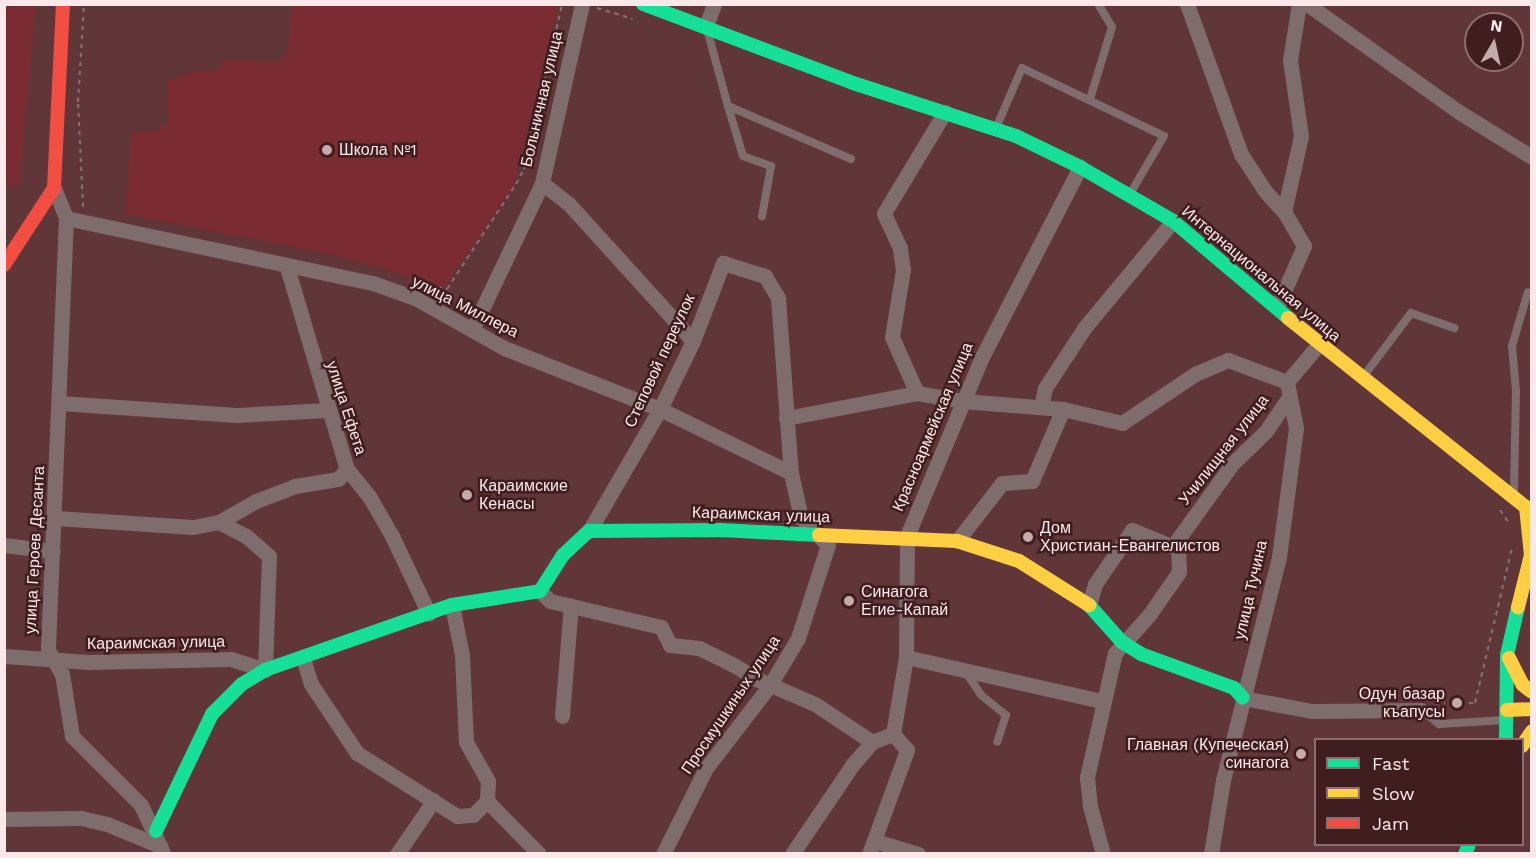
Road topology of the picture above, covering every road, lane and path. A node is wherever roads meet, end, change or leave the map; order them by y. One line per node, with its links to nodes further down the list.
1 (63, 4): 19 (street)
2 (84, 4): 21 (path)
3 (562, 4): 28 (path)
4 (582, 4): 18 (street, Больничная улица)
5 (643, 4): 10 (street, Интернациональная улица)
6 (714, 4): 10 (street)
7 (1098, 4): 11 (lane)
8 (1188, 4): 22 (street)
9 (1306, 5): 15 (street); 22 (street)
10 (705, 26): 12 (lane); 13 (street, Интернациональная улица)
11 (1090, 99): 14 (lane); 20 (lane)
12 (728, 106): 16 (lane); 23 (lane)
13 (945, 112): 14 (street, Интернациональная улица); 38 (street)
14 (995, 129): 17 (street, Интернациональная улица)
15 (1532, 158)
16 (851, 159)
17 (1080, 167): 20 (street, Интернациональная улица); 40 (street, Красноармейская улица)
18 (542, 183): 33 (street, Больничная улица); 34 (street)
19 (54, 188): 24 (street); 26 (street)
20 (1129, 196): 25 (street, Интернациональная улица)
21 (84, 212)
22 (1284, 212): 31 (street)
23 (762, 216)
24 (66, 218): 27 (street, улица Миллера); 41 (street, улица Героев Десанта)
25 (1173, 221): 31 (street, Интернациональная улица); 42 (street)
26 (4, 266)
27 (287, 267): 33 (street, улица Миллера); 44 (street, улица Ефета)
28 (412, 282)
29 (1528, 292): 49 (lane)
30 (778, 298): 34 (street, Степовой переулок); 46 (street, Просмушкиных улица)
31 (1277, 307): 35 (street, Интернациональная улица)
32 (1454, 328): 36 (lane)
33 (472, 330): 45 (street, улица Миллера)
34 (693, 340): 45 (street, Степовой переулок)
35 (1319, 344): 36 (street, Интернациональная улица); 37 (street)
36 (1362, 378): 49 (street, Интернациональная улица)
37 (1287, 382): 39 (street, улица Тучина); 43 (street)
38 (917, 393): 40 (street); 46 (street)
39 (1288, 398): 57 (street, Училищная улица); 74 (street, улица Тучина)
40 (963, 401): 42 (street); 54 (street, Красноармейская улица)
41 (60, 403): 44 (street); 50 (street, улица Героев Десанта)
42 (1041, 407): 43 (street)
43 (1063, 409): 55 (street)
44 (327, 410): 47 (street, улица Ефета)
45 (660, 410): 48 (street, улица Миллера); 52 (street, Степовой переулок)
46 (786, 418): 48 (street, Просмушкиных улица)
47 (347, 469): 51 (street); 63 (street, улица Ефета)
48 (791, 473): 53 (street, Просмушкиных улица)
49 (1526, 503): 65 (street)
50 (56, 518): 51 (street); 58 (street, улица Героев Десанта)
51 (219, 522): 70 (street)
52 (588, 531): 53 (street, Караимская улица); 59 (street)
53 (818, 536): 54 (street, Караимская улица); 72 (street, Просмушкиных улица)
54 (907, 536): 55 (street, Караимская улица); 67 (street, Красноармейская улица)
55 (957, 541): 62 (street, Караимская улица)
56 (4, 545): 58 (street)
57 (1178, 549): 62 (street); 64 (street, Училищная улица)
58 (53, 551): 69 (street, улица Героев Десанта)
59 (540, 591): 60 (street); 61 (street)
60 (452, 605): 63 (street); 87 (street)
61 (571, 605): 72 (street); 79 (street)
62 (1089, 605): 64 (street, Караимская улица)
63 (429, 614): 68 (street)
64 (1122, 642): 74 (street, Караимская улица); 75 (street, Училищная улица)
65 (1508, 655): 73 (street); 78 (street)
66 (4, 656): 69 (street, Караимская улица)
67 (906, 657): 71 (street); 81 (street, Красноармейская улица)
68 (303, 658): 70 (street); 86 (street)
69 (53, 661): 70 (street, Караимская улица); 89 (street, улица Героев Десанта)
70 (265, 670): 89 (street)
71 (967, 674): 75 (street); 84 (lane)
72 (770, 685): 83 (street); 94 (street, Просмушкиных улица)
73 (1532, 692)
74 (1243, 698): 77 (street, Караимская улица); 98 (street, улица Тучина)
75 (1102, 700): 97 (street, Училищная улица)
76 (1532, 709): 78 (street)
77 (1421, 710): 78 (lane, Караимская улица)
78 (1507, 715): 82 (street)
79 (562, 716)
80 (1532, 730): 85 (street)
81 (893, 734): 83 (street); 90 (street)
82 (1506, 738)
83 (872, 742): 95 (street)
84 (997, 742)
85 (1524, 743)
86 (434, 800): 87 (street); 92 (street)
87 (487, 801): 93 (street)
88 (4, 819): 91 (street)
89 (156, 831): 91 (street, улица Героев Десанта)
90 (872, 847): 96 (street)
91 (162, 850)
92 (398, 854)
93 (539, 854)
94 (663, 854)
95 (792, 854)
96 (918, 854)
97 (1103, 854)
98 (1211, 854)

